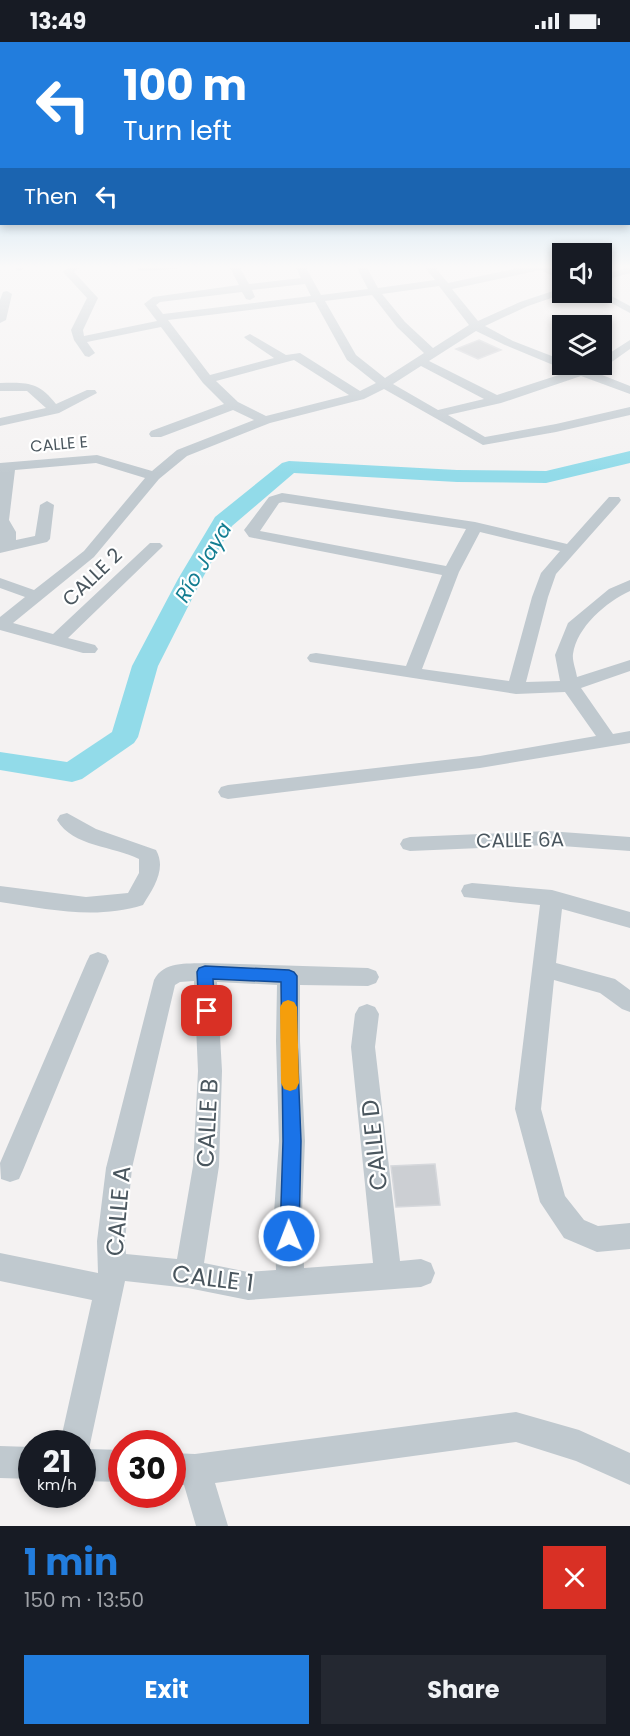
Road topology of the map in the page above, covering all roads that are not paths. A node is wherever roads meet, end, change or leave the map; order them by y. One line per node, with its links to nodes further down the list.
1 (79, 335): 9 (street)
2 (99, 335): 9 (street)
3 (173, 335): 18 (street)
4 (339, 335): 19 (street)
5 (409, 335): 13 (street)
6 (462, 335): 13 (street)
7 (494, 335): 15 (street)
8 (250, 337): 14 (street)
9 (80, 340): 11 (street)
10 (630, 344): 12 (street)
11 (89, 353)
12 (612, 356)
13 (426, 358): 19 (street); 24 (street)
14 (284, 359): 18 (street); 23 (street)
15 (552, 360)
16 (573, 375): 24 (street)
17 (590, 375): 21 (street)
18 (207, 380): 25 (street)
19 (384, 384): 23 (street); 28 (street)
20 (0, 387): 26 (street)
21 (630, 390)
22 (91, 393): 26 (street)
23 (360, 396): 29 (street)
24 (496, 400): 28 (street)
25 (234, 405): 29 (street); 31 (street)
26 (54, 410): 30 (street)
27 (630, 411): 28 (street)
28 (436, 414)
29 (265, 420): 33 (street)
30 (0, 422)
31 (156, 434)
32 (4, 467): 33 (street, CALLE E); 34 (street)
33 (154, 476): 45 (street)
34 (3, 492): 37 (street)
35 (614, 500): 41 (street)
36 (47, 506): 40 (street)
37 (1, 520): 40 (street)
38 (475, 526): 41 (street); 42 (street); 42 (street)
39 (154, 546): 48 (street, CALLE 2)
40 (4, 547)
41 (570, 549): 54 (street)
42 (451, 572): 52 (street)
43 (0, 583): 45 (street)
44 (623, 589): 46 (street); 53 (street)
45 (36, 596): 47 (street)
46 (630, 602)
47 (0, 625): 48 (street)
48 (58, 639): 49 (street)
49 (89, 649)
50 (316, 658): 52 (street)
51 (630, 665): 53 (street)
52 (412, 673): 54 (street)
53 (570, 687): 54 (street); 56 (street)
54 (516, 688)
55 (630, 737): 56 (street)
56 (609, 741): 57 (street)
57 (228, 792)
58 (67, 820): 62 (street)
59 (410, 844): 60 (street, CALLE 6A)
60 (630, 844)
61 (472, 891): 63 (street)
62 (0, 894)
63 (552, 898): 64 (street); 66 (street)
64 (630, 920)
65 (99, 961): 72 (street)
66 (546, 969): 70 (street); 73 (street)
67 (205, 972): 68 (street); 75 (street, CALLE B); 78 (street, CALLE A)
68 (289, 976): 69 (street); 79 (street)
69 (368, 977)
70 (630, 1002)
71 (367, 1014): 77 (street, CALLE D)
72 (9, 1161)
73 (630, 1236)
74 (0, 1267): 78 (street, CALLE 1)
75 (188, 1274): 78 (street, CALLE 1); 79 (street, CALLE 1)
76 (421, 1274): 77 (street, CALLE 1)
77 (388, 1275): 79 (street, CALLE 1)
78 (111, 1278): 80 (street, CALLE A)
79 (291, 1282)
80 (79, 1430)
81 (0, 1462): 82 (street)
82 (18, 1463)
83 (186, 1469): 84 (street)
84 (630, 1469)
85 (186, 1473): 86 (street)
86 (212, 1526)

